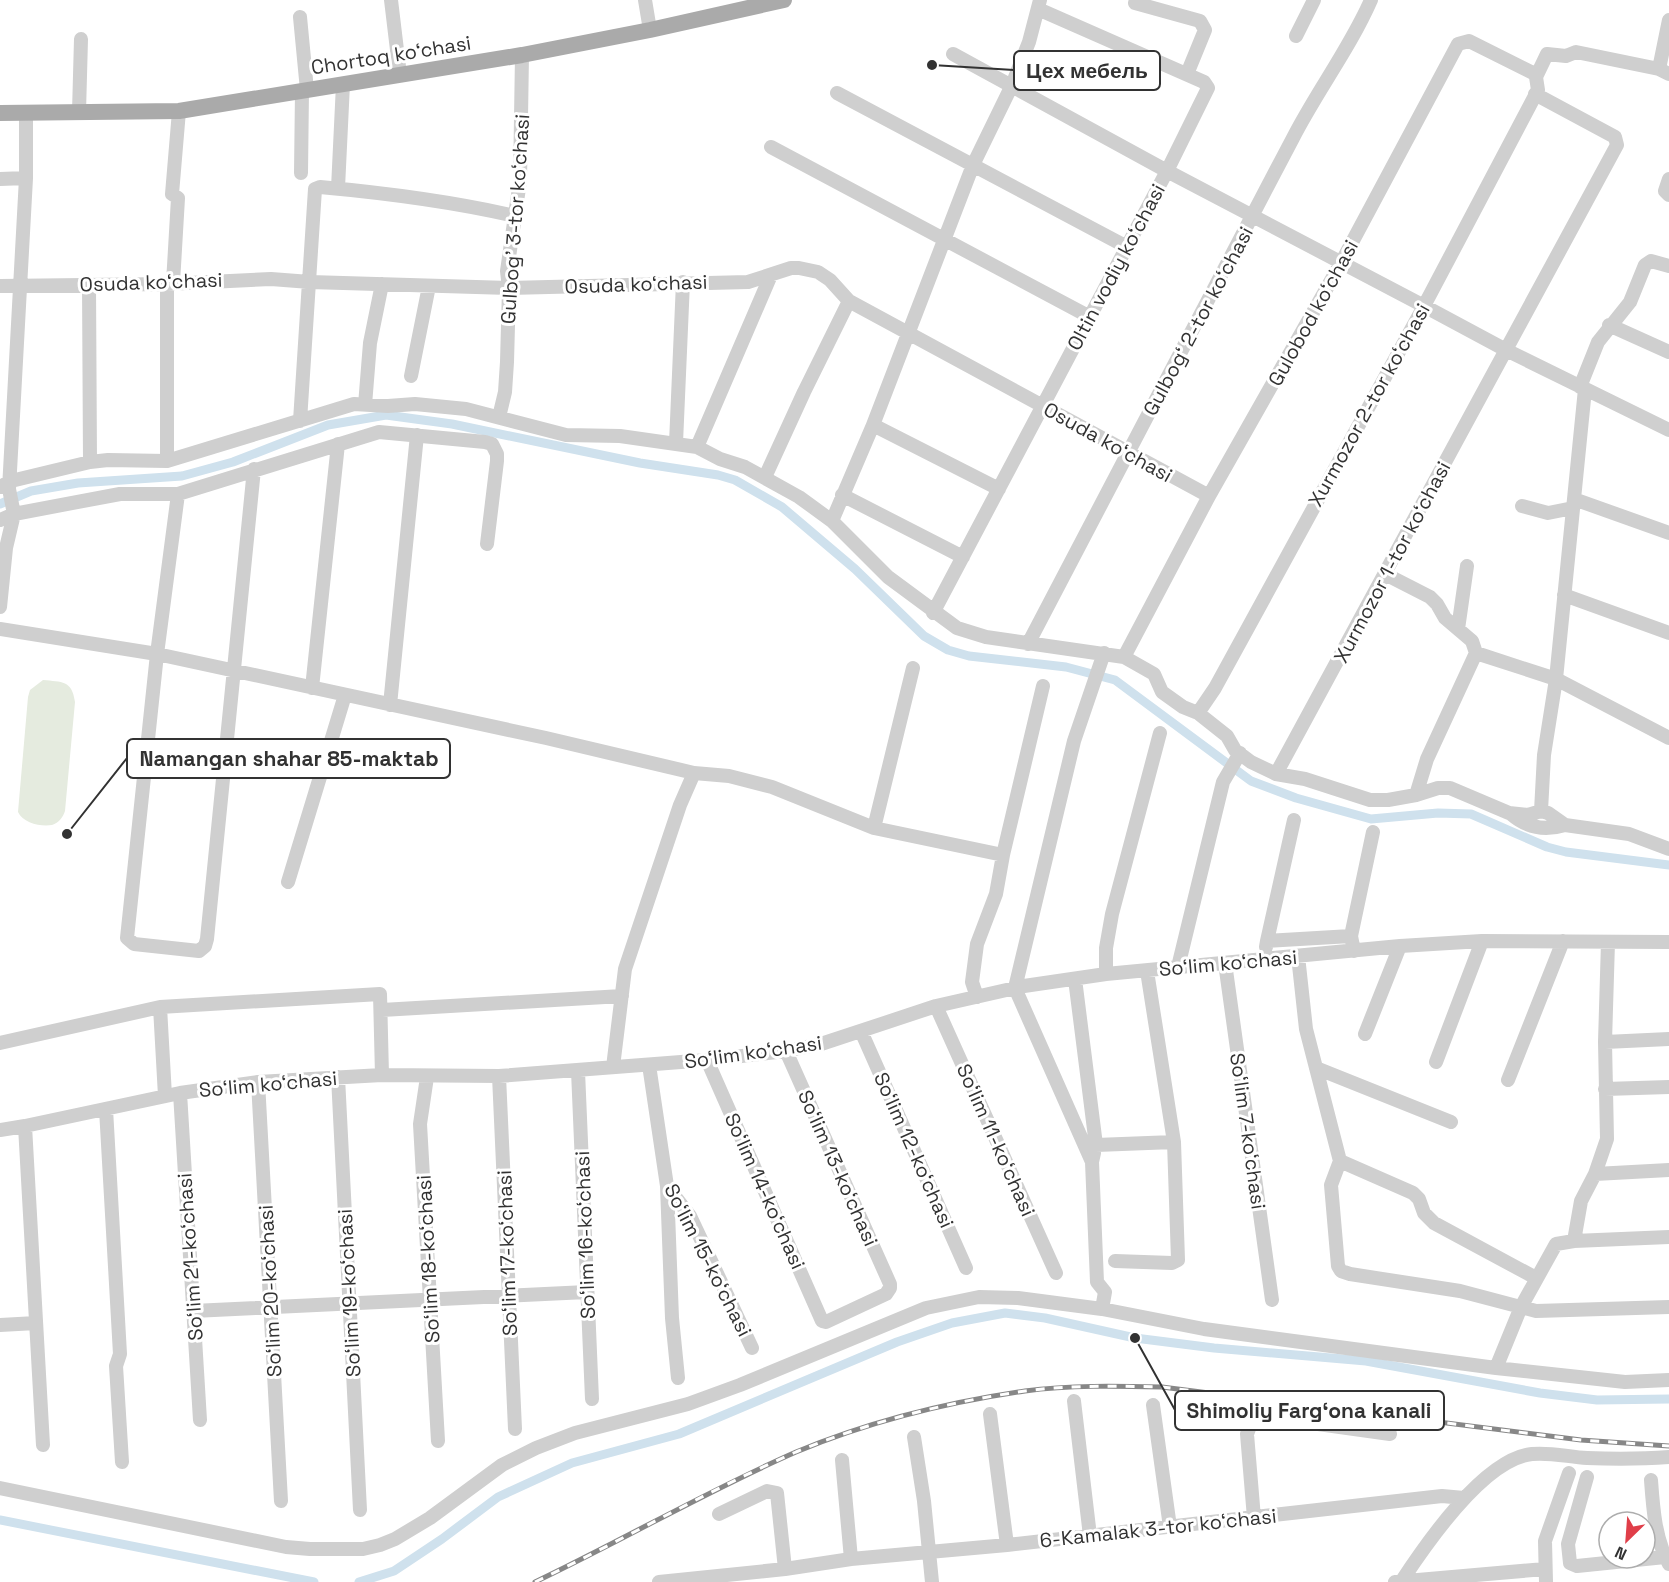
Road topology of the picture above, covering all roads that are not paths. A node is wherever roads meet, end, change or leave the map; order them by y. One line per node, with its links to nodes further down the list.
1 (390, 0): 17 (street)
2 (645, 0): 10 (street)
3 (1314, 0): 11 (street)
4 (1370, 0): 38 (street, Gulbogʻ 2-tor koʻchasi)
5 (774, 1): 10 (main road, Chortoq koʻchasi)
6 (1135, 3): 16 (street)
7 (1039, 5): 16 (street, Oltin vodiy koʻchasi); 20 (street)
8 (300, 17): 21 (street)
9 (1669, 20): 15 (street)
10 (650, 30): 14 (main road, Chortoq koʻchasi)
11 (1296, 36)
12 (81, 39): 26 (street)
13 (953, 54): 20 (street)
14 (522, 55): 17 (main road, Chortoq koʻchasi); 37 (street, Gulbog' 3-tor koʻchasi)
15 (1664, 71): 18 (street)
16 (1187, 74): 30 (street, Oltin vodiy koʻchasi)
17 (400, 75): 19 (main road, Chortoq koʻchasi)
18 (1537, 75): 23 (street); 41 (street, Gulobod koʻchasi)
19 (343, 84): 21 (main road, Chortoq koʻchasi); 35 (street)
20 (1012, 85): 29 (street); 30 (street)
21 (305, 90): 24 (main road, Chortoq koʻchasi); 31 (street)
22 (837, 93): 29 (street)
23 (1535, 94): 54 (street, Xurmozor 2-tor koʻchasi); 58 (street, Xurmozor 1-tor koʻchasi)
24 (179, 111): 26 (main road, Chortoq koʻchasi); 46 (street)
25 (26, 112): 26 (main road, Chortoq koʻchasi); 27 (main road, Chortoq koʻchasi); 32 (street)
26 (79, 112)
27 (0, 113)
28 (771, 147): 39 (street)
29 (973, 165): 39 (street); 40 (street)
30 (1167, 171): 38 (street); 40 (street, Oltin vodiy koʻchasi)
31 (301, 173)
32 (26, 178): 33 (street); 50 (street)
33 (0, 179)
34 (1669, 179): 36 (street)
35 (338, 188): 37 (street); 44 (street)
36 (1669, 195)
37 (515, 216): 52 (street, Gulbog' 3-tor koʻchasi)
38 (1253, 217): 41 (street); 72 (street, Gulbogʻ 2-tor koʻchasi)
39 (944, 237): 55 (street); 57 (street)
40 (1127, 247): 55 (street, Oltin vodiy koʻchasi)
41 (1341, 263): 54 (street); 81 (street, Gulobod koʻchasi)
42 (1669, 266): 56 (street)
43 (771, 275): 45 (street, Osuda koʻchasi); 53 (street, Osuda koʻchasi); 71 (street)
44 (310, 282): 46 (street, Osuda koʻchasi); 48 (street, Osuda koʻchasi); 65 (street)
45 (683, 282): 52 (street, Osuda koʻchasi); 69 (street)
46 (170, 283): 47 (street, Osuda koʻchasi); 73 (street)
47 (89, 284): 50 (street, Osuda koʻchasi); 74 (street)
48 (382, 284): 51 (street, Osuda koʻchasi); 62 (street)
49 (0, 286): 50 (street, Osuda koʻchasi)
50 (20, 286): 77 (street)
51 (429, 286): 52 (street, Osuda koʻchasi); 60 (street)
52 (509, 288): 64 (street, Gulbog' 3-tor koʻchasi)
53 (849, 301): 57 (street, Osuda koʻchasi); 76 (street)
54 (1424, 306): 58 (street); 110 (street, Xurmozor 2-tor koʻchasi)
55 (1090, 317): 63 (street, Oltin vodiy koʻchasi)
56 (1609, 325): 59 (street); 61 (street)
57 (907, 332): 63 (street, Osuda koʻchasi); 66 (street)
58 (1506, 350): 61 (street); 91 (street, Xurmozor 1-tor koʻchasi)
59 (1669, 352)
60 (411, 376)
61 (1582, 388): 67 (street); 82 (street)
62 (365, 405): 64 (street); 65 (street)
63 (1043, 406): 72 (street, Osuda koʻchasi); 78 (street, Oltin vodiy koʻchasi)
64 (499, 417): 69 (street)
65 (300, 421): 73 (street)
66 (873, 425): 78 (street); 80 (street)
67 (1669, 430)
68 (417, 435): 70 (street); 88 (street); 109 (street)
69 (676, 443): 71 (street)
70 (339, 444): 75 (street); 107 (street)
71 (697, 447): 76 (street)
72 (1129, 453): 81 (street, Osuda koʻchasi); 98 (street, Gulbogʻ 2-tor koʻchasi)
73 (167, 461): 74 (street)
74 (90, 462): 77 (street)
75 (254, 469): 79 (street); 104 (street)
76 (765, 477): 86 (street)
77 (7, 485): 84 (street)
78 (999, 489): 89 (street, Oltin vodiy koʻchasi)
79 (178, 494): 84 (street); 100 (street)
80 (842, 495): 86 (street); 89 (street)
81 (1209, 496): 102 (street, Gulobod koʻchasi)
82 (1573, 504): 83 (street); 87 (street); 92 (street)
83 (1522, 506)
84 (14, 511): 85 (street); 93 (street)
85 (0, 520)
86 (831, 521): 94 (street)
87 (1669, 533)
88 (487, 544)
89 (963, 557): 94 (street, Oltin vodiy koʻchasi)
90 (1467, 566): 95 (street)
91 (1385, 574): 95 (street); 115 (street, Xurmozor 1-tor koʻchasi)
92 (1564, 595): 97 (street); 105 (street)
93 (0, 607)
94 (933, 613): 98 (street)
95 (1458, 628): 99 (street)
96 (0, 629): 100 (street)
97 (1669, 633)
98 (1028, 644): 101 (street)
99 (1476, 653): 105 (street); 116 (street)
100 (157, 654): 104 (street); 104 (street)
101 (1103, 656): 102 (street); 141 (street)
102 (1124, 657): 110 (street)
103 (914, 668): 121 (street)
104 (234, 671): 107 (street)
105 (1556, 679): 112 (street); 117 (street)
106 (1043, 686): 124 (street)
107 (312, 688): 108 (street)
108 (345, 695): 109 (street); 125 (street)
109 (390, 705): 114 (street)
110 (1198, 713): 113 (street)
111 (1160, 733): 139 (street)
112 (1669, 738)
113 (1236, 760): 115 (street); 137 (street)
114 (694, 773): 121 (street); 142 (street)
115 (1276, 774): 116 (street)
116 (1416, 795): 118 (street)
117 (1541, 812): 118 (street); 120 (street)
118 (1509, 813): 120 (street)
119 (1294, 820): 127 (street)
120 (1565, 825): 123 (street)
121 (874, 828): 124 (street)
122 (1373, 832): 126 (street)
123 (1669, 849)
124 (1003, 855): 143 (street)
125 (288, 882)
126 (1351, 936): 127 (street); 133 (street)
127 (1267, 941): 135 (street)
128 (1482, 941): 129 (street, Soʻlim koʻchasi); 132 (street, Soʻlim koʻchasi); 154 (street)
129 (1563, 941): 130 (street, Soʻlim koʻchasi); 163 (street)
130 (1608, 942): 131 (street, Soʻlim koʻchasi); 150 (street)
131 (1669, 942)
132 (1400, 946): 133 (street, Soʻlim koʻchasi); 148 (street)
133 (1354, 951): 134 (street, Soʻlim koʻchasi)
134 (1298, 956): 135 (street, Soʻlim koʻchasi); 157 (street)
135 (1265, 959): 136 (street, Soʻlim koʻchasi)
136 (1225, 963): 137 (street, Soʻlim koʻchasi); 189 (street, Soʻlim 7-koʻchasi)
137 (1178, 967): 138 (street, Soʻlim koʻchasi)
138 (1146, 971): 139 (street, Soʻlim koʻchasi); 173 (street)
139 (1106, 974): 140 (street, Soʻlim koʻchasi)
140 (1075, 979): 141 (street, Soʻlim koʻchasi); 174 (street)
141 (1015, 988): 143 (street, Soʻlim koʻchasi); 176 (street)
142 (622, 996): 146 (street); 156 (street)
143 (978, 997): 144 (street, Soʻlim koʻchasi)
144 (936, 1006): 147 (street, Soʻlim koʻchasi); 184 (street, Soʻlim 11-koʻchasi)
145 (160, 1007): 146 (street); 151 (street); 168 (street)
146 (382, 1010): 159 (street)
147 (861, 1031): 152 (street, Soʻlim koʻchasi); 183 (street, Soʻlim 12-koʻchasi)
148 (1365, 1034)
149 (1669, 1039): 150 (street)
150 (1605, 1042): 166 (street)
151 (0, 1043)
152 (786, 1051): 153 (street, Soʻlim koʻchasi); 196 (street, Soʻlim 13-koʻchasi)
153 (707, 1060): 155 (street, Soʻlim koʻchasi); 196 (street, Soʻlim 14-koʻchasi)
154 (1436, 1062)
155 (649, 1065): 156 (street, Soʻlim koʻchasi); 179 (street, Soʻlim 15-koʻchasi)
156 (613, 1067): 158 (street, Soʻlim koʻchasi)
157 (1316, 1068): 170 (street); 175 (street)
158 (578, 1071): 160 (street, Soʻlim koʻchasi); 186 (street, Soʻlim 16-koʻchasi)
159 (382, 1075): 161 (street, Soʻlim koʻchasi); 162 (street, Soʻlim koʻchasi)
160 (499, 1076): 162 (street, Soʻlim koʻchasi); 187 (street, Soʻlim 17-koʻchasi)
161 (338, 1077): 164 (street, Soʻlim koʻchasi); 190 (street, Soʻlim 19-koʻchasi)
162 (427, 1077): 188 (street, Soʻlim 18-koʻchasi)
163 (1508, 1080)
164 (258, 1082): 167 (street, Soʻlim koʻchasi); 191 (street, Soʻlim 20-koʻchasi)
165 (1669, 1087): 166 (street)
166 (1605, 1089): 178 (street)
167 (180, 1093): 168 (street, Soʻlim koʻchasi); 195 (street, Soʻlim 21-koʻchasi)
168 (165, 1096): 169 (street, Soʻlim koʻchasi)
169 (106, 1109): 171 (street, Soʻlim koʻchasi); 215 (street)
170 (1451, 1122)
171 (25, 1126): 172 (street, Soʻlim koʻchasi); 197 (street)
172 (0, 1130)
173 (1174, 1142): 174 (street); 182 (street)
174 (1096, 1145): 176 (street)
175 (1340, 1161): 185 (street); 192 (street)
176 (1092, 1162): 194 (street)
177 (1669, 1170): 178 (street)
178 (1595, 1174): 181 (street)
179 (667, 1186): 199 (street, Soʻlim 15-koʻchasi); 201 (street)
180 (1669, 1237): 181 (street)
181 (1574, 1241): 185 (street)
182 (1115, 1261)
183 (966, 1268)
184 (1056, 1273)
185 (1536, 1278): 192 (street)
186 (587, 1292): 187 (street); 203 (street, Soʻlim 16-koʻchasi)
187 (509, 1296): 188 (street); 208 (street, Soʻlim 17-koʻchasi)
188 (430, 1299): 190 (street); 211 (street, Soʻlim 18-koʻchasi)
189 (1272, 1300)
190 (350, 1303): 191 (street); 222 (street, Soʻlim 19-koʻchasi)
191 (271, 1307): 195 (street); 221 (street, Soʻlim 20-koʻchasi)
192 (1521, 1307): 193 (street); 200 (street)
193 (1669, 1307)
194 (1102, 1309): 200 (street); 219 (street)
195 (193, 1311): 207 (street, Soʻlim 21-koʻchasi)
196 (822, 1321)
197 (36, 1323): 198 (street); 212 (street)
198 (0, 1325)
199 (752, 1348)
200 (1496, 1368): 202 (street)
201 (678, 1378)
202 (1669, 1380)
203 (592, 1399)
204 (1074, 1401): 226 (street)
205 (1154, 1405): 225 (street)
206 (990, 1414): 227 (street)
207 (200, 1420)
208 (515, 1429)
209 (1390, 1434): 224 (street)
210 (914, 1437): 228 (street)
211 (438, 1442)
212 (43, 1445)
213 (1669, 1457): 220 (street)
214 (842, 1460): 229 (street)
215 (122, 1462)
216 (1569, 1473): 232 (street)
217 (1587, 1476): 230 (street)
218 (1651, 1480): 230 (street)
219 (0, 1488)
220 (1464, 1498): 224 (street, 6-Kamalak 3-tor koʻchasi); 236 (street)
221 (281, 1501)
222 (360, 1510)
223 (719, 1514): 231 (street)
224 (1254, 1518): 225 (street, 6-Kamalak 3-tor koʻchasi)
225 (1170, 1527): 226 (street, 6-Kamalak 3-tor koʻchasi)
226 (1090, 1536): 227 (street, 6-Kamalak 3-tor koʻchasi)
227 (1007, 1545): 228 (street, 6-Kamalak 3-tor koʻchasi)
228 (928, 1551): 229 (street, 6-Kamalak 3-tor koʻchasi); 234 (street)
229 (851, 1559): 231 (street, 6-Kamalak 3-tor koʻchasi)
230 (1667, 1561)
231 (785, 1569): 233 (street, 6-Kamalak 3-tor koʻchasi)
232 (1546, 1575): 236 (street)
233 (659, 1582)
234 (932, 1582)
235 (1395, 1582): 236 (street)
236 (1401, 1582)

